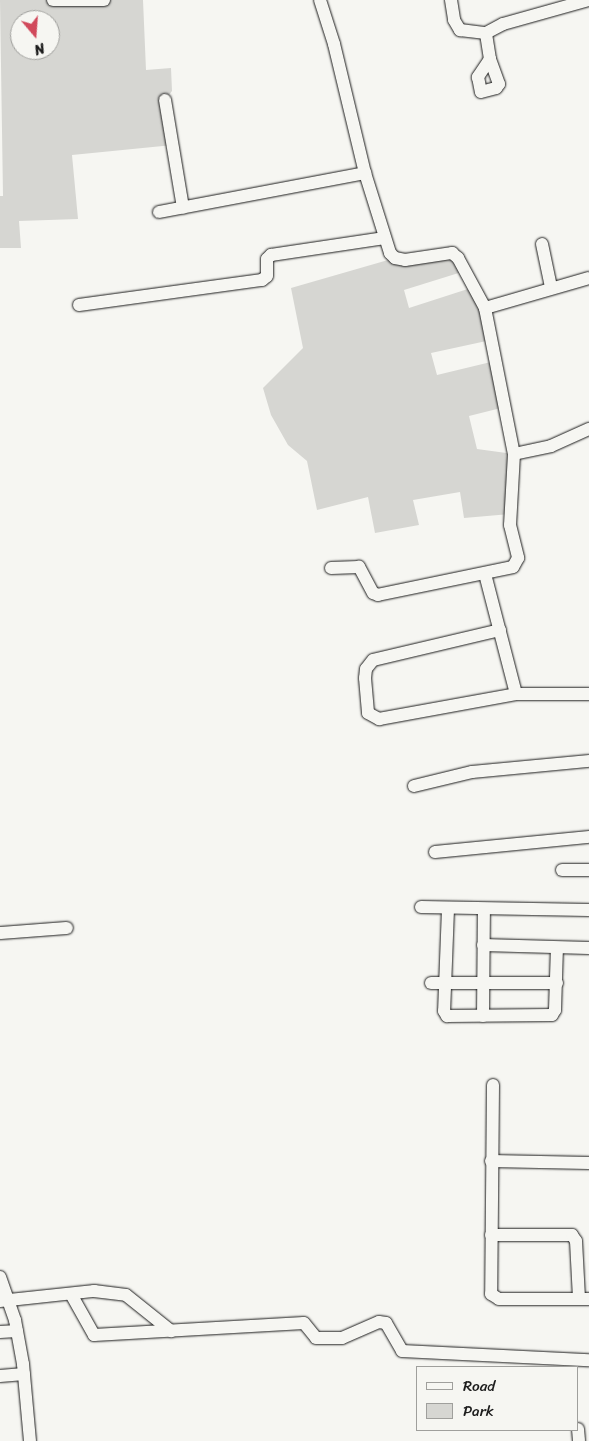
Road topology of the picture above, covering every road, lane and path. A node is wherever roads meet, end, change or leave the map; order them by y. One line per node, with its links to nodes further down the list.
1 (53, 0): 2 (street)
2 (104, 0)
3 (320, 0): 9 (street)
4 (451, 0): 6 (street)
5 (589, 0): 6 (street)
6 (486, 33): 7 (street)
7 (490, 59)
8 (165, 100): 10 (street)
9 (365, 173): 10 (street); 12 (street)
10 (183, 207): 11 (street)
11 (159, 212)
12 (385, 238): 16 (street); 17 (street)
13 (542, 244): 15 (street)
14 (589, 278): 15 (street)
15 (551, 287): 17 (street)
16 (79, 305)
17 (485, 308): 19 (street)
18 (589, 429): 19 (street)
19 (514, 454): 21 (street)
20 (331, 568): 21 (street)
21 (485, 574): 22 (street)
22 (500, 630): 23 (street); 23 (street)
23 (516, 694): 24 (street)
24 (589, 694)
25 (589, 762): 26 (street)
26 (414, 786)
27 (589, 837): 28 (street)
28 (434, 852)
29 (562, 870): 30 (street)
30 (589, 870)
31 (421, 907): 32 (street)
32 (448, 909): 33 (street); 42 (street)
33 (484, 910): 34 (street); 37 (street)
34 (589, 910)
35 (67, 928): 36 (street)
36 (0, 933)
37 (483, 945): 38 (street); 43 (street)
38 (557, 948): 39 (street); 40 (street)
39 (589, 948)
40 (557, 982): 43 (street); 44 (street)
41 (431, 983): 42 (street)
42 (445, 983): 43 (street); 44 (street)
43 (483, 983): 44 (street)
44 (484, 1016)
45 (493, 1086): 46 (street)
46 (491, 1161): 47 (street); 48 (street)
47 (589, 1163)
48 (491, 1235): 51 (street); 51 (street)
49 (0, 1277): 52 (street)
50 (71, 1294): 52 (street); 54 (street); 54 (street)
51 (584, 1299)
52 (4, 1301): 53 (street)
53 (17, 1331): 55 (street); 57 (street)
54 (171, 1331): 56 (street)
55 (0, 1332)
56 (589, 1360)
57 (24, 1374): 58 (street); 59 (street)
58 (0, 1376)
59 (30, 1441)

